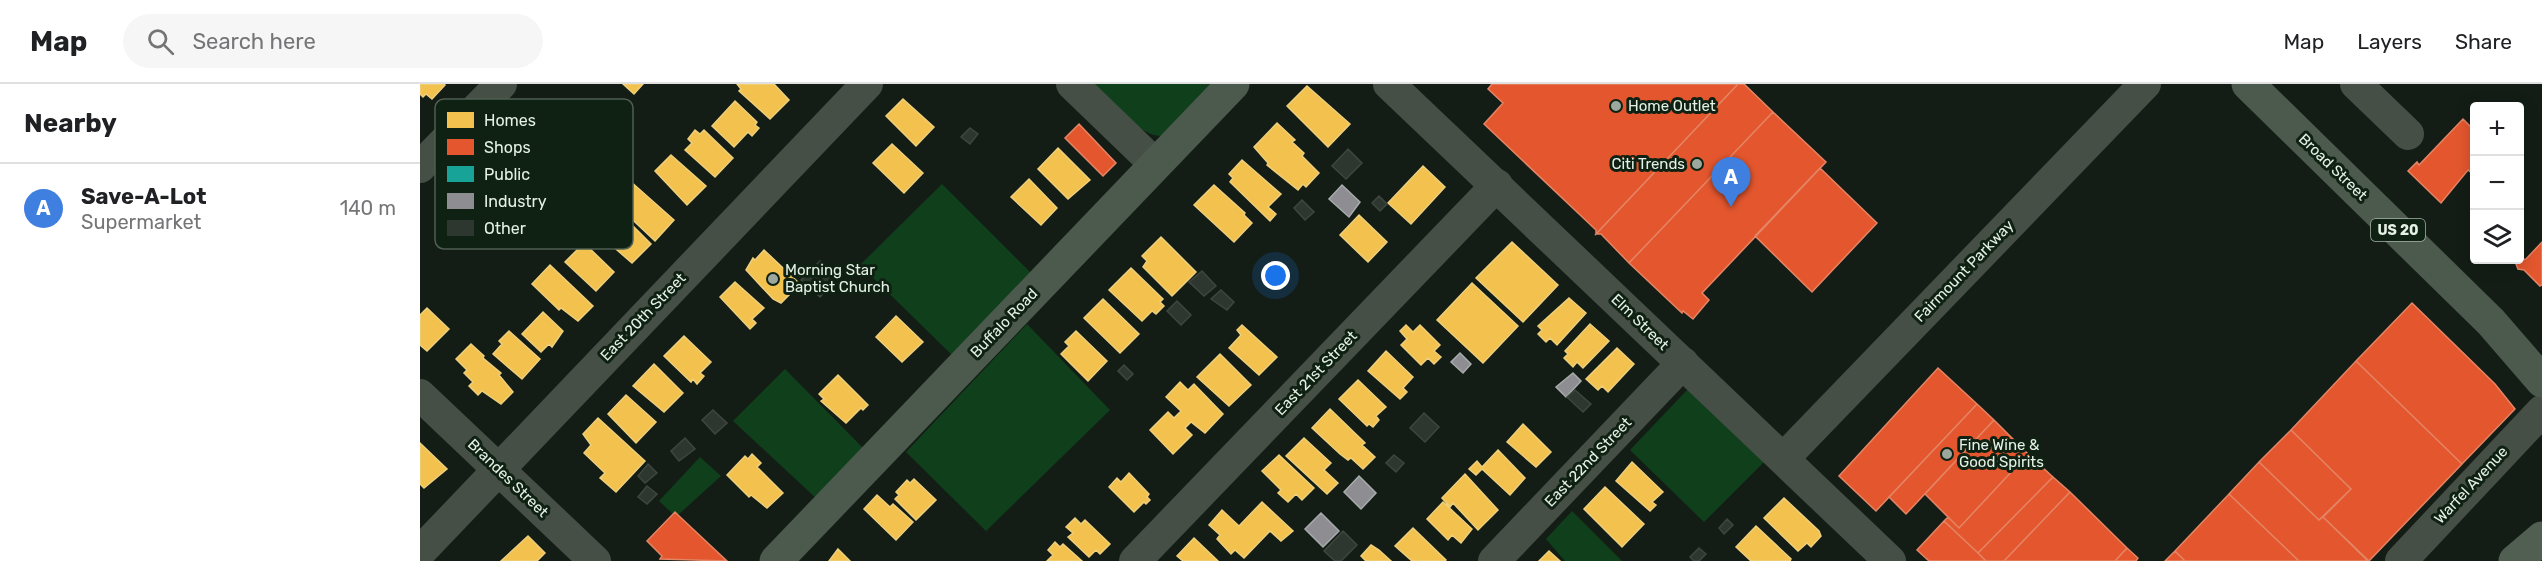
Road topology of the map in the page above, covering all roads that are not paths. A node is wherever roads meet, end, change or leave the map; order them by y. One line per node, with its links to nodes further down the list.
1 (501, 84): 9 (street)
2 (867, 84): 20 (street, East 20th Street)
3 (1072, 84): 12 (street)
4 (1233, 84): 12 (main road, Buffalo Road)
5 (1389, 84): 14 (street, Elm Street)
6 (2145, 84): 19 (street, Fairmount Parkway)
7 (2248, 84): 16 (main road, Broad Street / US 20)
8 (2356, 84): 10 (street)
9 (486, 99)
10 (2408, 134)
11 (435, 152): 13 (street)
12 (1155, 165): 25 (main road, Buffalo Road)
13 (420, 167)
14 (1497, 185): 15 (street, Elm Street); 26 (street, East 21st Street)
15 (1683, 363): 19 (street, Elm Street); 27 (street, East 22nd Street)
16 (2542, 381)
17 (420, 395): 20 (street, Brandes Street)
18 (2542, 411): 28 (street, Warfel Avenue)
19 (1783, 459): 23 (street, Elm Street)
20 (498, 469): 22 (street, East 20th Street); 24 (street, Brandes Street)
21 (2542, 538): 29 (highway)
22 (420, 552)
23 (1870, 555)
24 (595, 561)
25 (776, 561)
26 (1135, 561)
27 (1494, 561)
28 (2401, 561)
29 (2515, 561)

